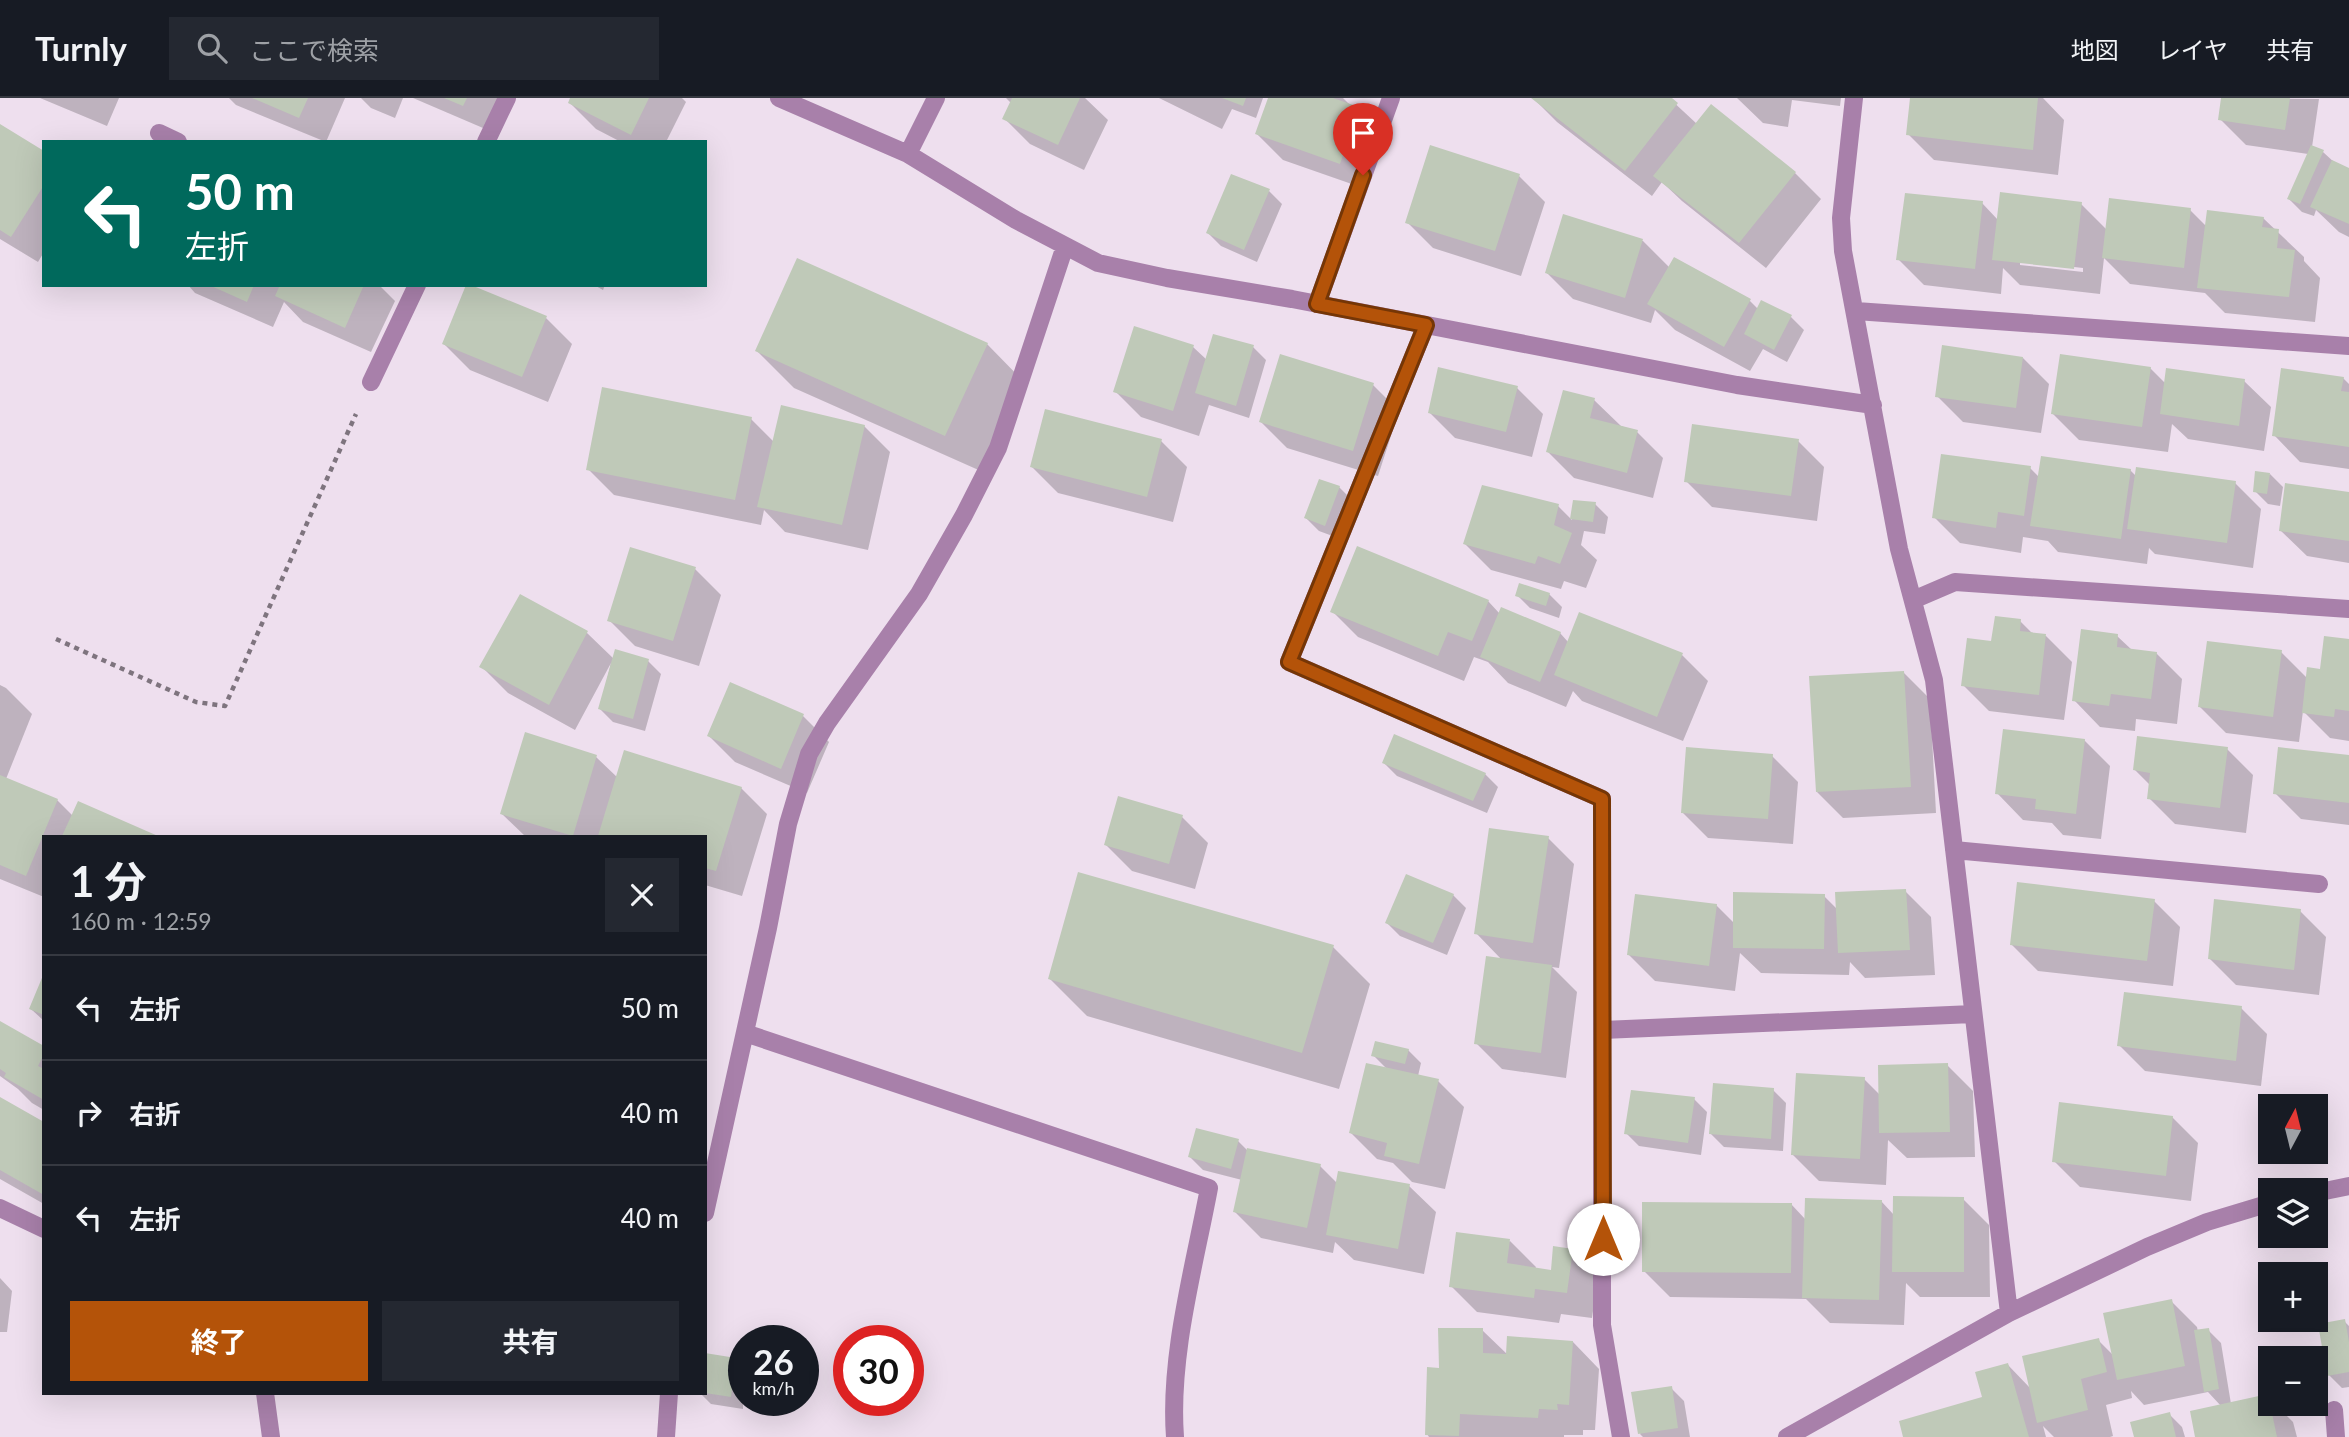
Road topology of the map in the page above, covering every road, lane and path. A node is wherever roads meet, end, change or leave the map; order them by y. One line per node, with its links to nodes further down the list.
1 (507, 98): 8 (street)
2 (779, 98): 9 (street)
3 (936, 98): 9 (street)
4 (1391, 98): 12 (street)
5 (1854, 98): 13 (street)
6 (159, 133): 7 (street)
7 (174, 140)
8 (487, 140)
9 (908, 154): 10 (street)
10 (1065, 246): 12 (street); 25 (street)
11 (416, 287): 16 (street)
12 (1317, 304): 14 (street)
13 (1856, 311): 15 (street); 17 (street)
14 (1426, 325): 17 (street); 24 (street)
15 (2349, 346)
16 (371, 382): 20 (path)
17 (1873, 405): 18 (street)
18 (1913, 600): 19 (street); 21 (street)
19 (2349, 610)
20 (55, 639)
21 (1954, 850): 22 (street); 23 (street)
22 (2319, 884)
23 (1973, 1014): 24 (street); 32 (street)
24 (1603, 1030): 39 (street)
25 (745, 1033): 28 (street); 38 (street)
26 (2349, 1186): 27 (street)
27 (2328, 1190)
28 (707, 1204)
29 (2258, 1207): 32 (street)
30 (0, 1208): 31 (street)
31 (42, 1228)
32 (2009, 1313): 40 (street)
33 (265, 1395): 36 (street)
34 (669, 1395): 37 (street)
35 (2334, 1410): 41 (street)
36 (271, 1437)
37 (666, 1437)
38 (1175, 1437)
39 (1621, 1437)
40 (1787, 1437)
41 (2336, 1437)

